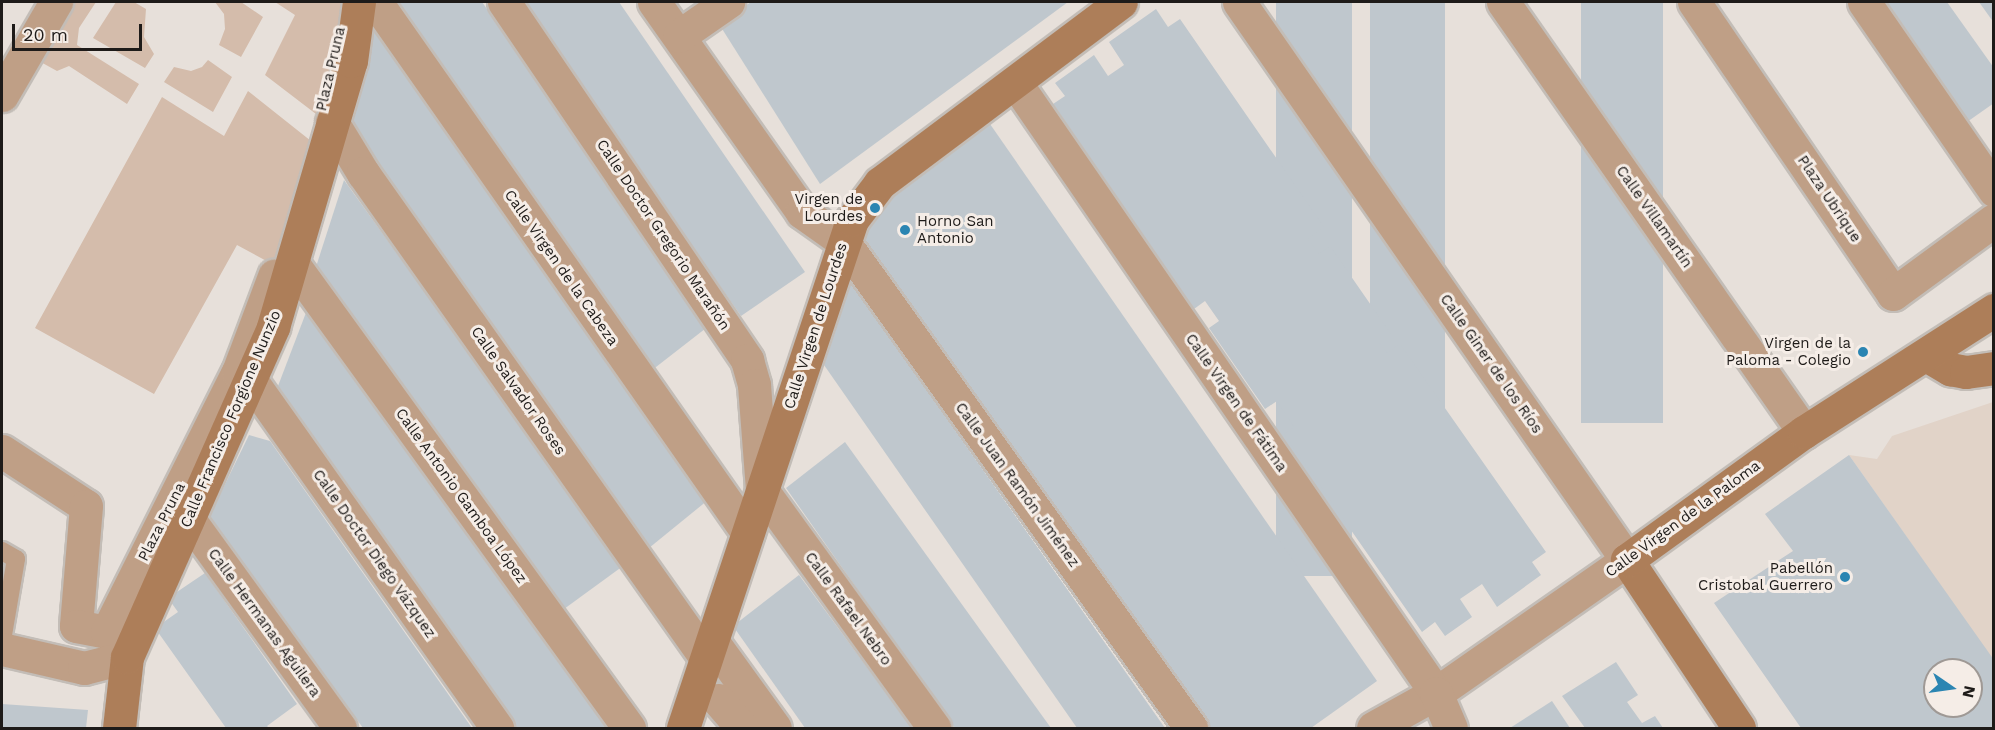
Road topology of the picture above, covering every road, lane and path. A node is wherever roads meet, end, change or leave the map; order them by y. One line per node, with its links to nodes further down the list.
1 (36, 2): 15 (street)
2 (56, 2): 17 (street)
3 (346, 2): 28 (street, Plaza Pruna)
4 (359, 2): 18 (street, Calle Francisco Forgione Nunzio)
5 (376, 2): 31 (street, Calle Virgen de la Cabeza)
6 (504, 2): 29 (street, Calle Doctor Gregorio Marañón)
7 (654, 2): 14 (street, Calle Juan Ramón Jiménez)
8 (729, 2): 14 (street)
9 (1121, 2): 16 (street, Calle Virgen de Lourdes)
10 (1239, 2): 33 (street, Calle Giner de los Ríos)
11 (1503, 2): 27 (street, Calle Villamartín)
12 (1694, 2): 20 (street, Plaza Ubrique)
13 (1864, 2): 19 (street)
14 (679, 36): 21 (street, Calle Juan Ramón Jiménez)
15 (2, 58)
16 (1015, 82): 21 (street, Calle Virgen de Lourdes); 38 (street, Calle Virgen de Fátima)
17 (2, 95)
18 (332, 123): 22 (street, Calle Francisco Forgione Nunzio); 36 (street, Calle Salvador Roses)
19 (1994, 190)
20 (1994, 220)
21 (843, 242): 29 (street, Calle Virgen de Lourdes); 48 (street, Calle Juan Ramón Jiménez)
22 (293, 264): 26 (street, Calle Francisco Forgione Nunzio); 42 (street, Calle Antonio Gamboa López)
23 (1994, 310): 24 (street, Calle Virgen de la Paloma)
24 (1928, 356): 25 (street); 27 (street, Calle Virgen de la Paloma)
25 (1994, 368)
26 (250, 379): 30 (street, Calle Francisco Forgione Nunzio); 41 (street, Calle Doctor Diego Vázquez)
27 (1804, 432): 33 (street, Calle Virgen de la Paloma)
28 (2, 451)
29 (762, 490): 31 (street, Calle Virgen de Lourdes); 47 (street, Calle Rafael Nebro)
30 (188, 518): 37 (street, Calle Francisco Forgione Nunzio); 40 (street, Calle Hermanas Aguilera)
31 (748, 532): 36 (street, Calle Virgen de Lourdes)
32 (2, 551): 34 (lane)
33 (1627, 560): 38 (street, Calle Virgen de la Paloma); 51 (street, Calle Giner de los Ríos)
34 (2, 641)
35 (2, 649): 37 (street)
36 (709, 650): 43 (street, Calle Virgen de Lourdes); 46 (street, Calle Salvador Roses)
37 (127, 657): 39 (street, Calle Francisco Forgione Nunzio)
38 (1436, 693): 49 (street, Calle Virgen de la Paloma); 50 (street, Calle Virgen de Fátima)
39 (119, 729)
40 (340, 729)
41 (497, 729)
42 (629, 729)
43 (683, 729)
44 (709, 729): 45 (street)
45 (742, 729)
46 (775, 729)
47 (934, 729)
48 (1191, 729)
49 (1373, 729)
50 (1451, 729)
51 (1739, 729)

